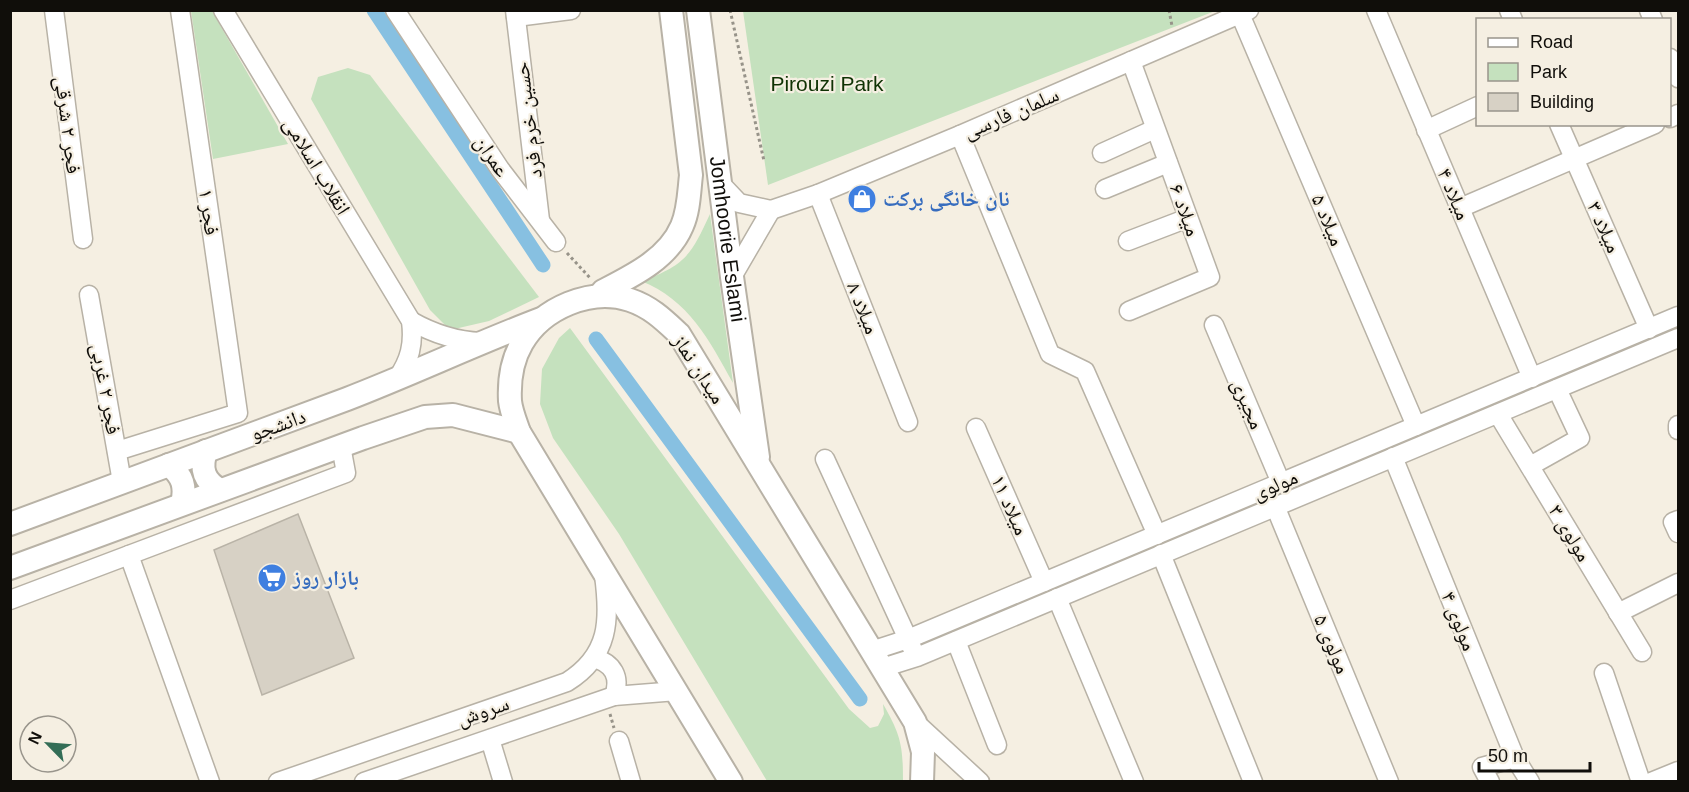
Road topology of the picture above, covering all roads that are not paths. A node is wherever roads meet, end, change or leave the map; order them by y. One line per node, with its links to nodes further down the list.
1 (54, 10): 30 (street, فجر ۲ شرقی)
2 (180, 10): 55 (street, فجر ۱)
3 (223, 10): 39 (street, انقلاب اسلامی)
4 (395, 10): 29 (street, عمران)
5 (571, 10): 10 (street)
6 (670, 10): 34 (main road, Jomhoorie Eslami)
7 (698, 10): 23 (main road, Jomhoorie Eslami)
8 (1376, 10): 18 (street, میلاد ۴)
9 (1244, 12): 12 (street, سلمان فارسی); 50 (street, میلاد ۵)
10 (516, 14): 29 (street, حسین خرم فرد)
11 (1671, 60): 13 (street)
12 (1131, 61): 17 (street, میلاد ۶); 19 (street, سلمان فارسی)
13 (1678, 78)
14 (1476, 107): 18 (street)
15 (1560, 126): 21 (street, میلاد ۳)
16 (1650, 126): 21 (street)
17 (1155, 129): 20 (street); 22 (street, میلاد ۶)
18 (1426, 130): 26 (street, میلاد ۴)
19 (960, 135): 25 (street, سلمان فارسی); 70 (street)
20 (1102, 153)
21 (1574, 159): 26 (street); 41 (street, میلاد ۳)
22 (1168, 163): 24 (street); 28 (street, میلاد ۶)
23 (720, 183): 27 (street); 33 (main road, Jomhoorie Eslami)
24 (1105, 189)
25 (818, 194): 27 (street, سلمان فارسی); 49 (street, میلاد ۸)
26 (1460, 208): 44 (street, میلاد ۴)
27 (771, 210): 33 (street)
28 (1188, 218): 31 (street); 36 (street, میلاد ۶)
29 (540, 222): 32 (street, عمران)
30 (83, 239)
31 (1128, 241)
32 (556, 242)
33 (732, 277): 61 (main road, Jomhoorie Eslami)
34 (601, 294): 38 (main road, میدان نماز); 61 (main road, میدان نماز)
35 (89, 295): 55 (street, فجر ۲ غربی)
36 (1129, 311)
37 (1678, 316): 41 (street, مولوی)
38 (542, 319): 43 (main road, دانشجو); 53 (main road, میدان نماز)
39 (411, 321): 43 (street); 45 (street)
40 (1214, 325): 63 (street, مجیری)
41 (1649, 329): 44 (street, مولوی)
42 (1678, 338): 46 (street, مولوی)
43 (481, 342): 45 (main road, دانشجو)
44 (1532, 378): 47 (street, مولوی)
45 (397, 379): 56 (main road, دانشجو)
46 (1557, 389): 48 (street, مولوی); 60 (street)
47 (1454, 410): 50 (street, مولوی); 52 (street)
48 (1498, 414): 52 (street, مولوی); 60 (street, مولوی ۳)
49 (908, 422)
50 (1416, 426): 63 (street, مولوی)
51 (976, 428): 75 (street, میلاد ۱۱)
52 (1463, 429): 57 (street, مولوی)
53 (519, 432): 54 (main road, دانشجو); 74 (main road, میدان نماز)
54 (341, 446): 64 (main road, دانشجو); 72 (street)
55 (117, 451): 62 (street, فجر ۲ غربی)
56 (206, 451): 59 (main road, دانشجو); 64 (main road)
57 (1393, 458): 66 (street, مولوی); 93 (street, مولوی ۴)
58 (825, 459): 80 (street)
59 (169, 465): 62 (main road, دانشجو); 65 (main road)
60 (1530, 466): 79 (street, مولوی ۳)
61 (760, 467): 85 (main road, میدان نماز)
62 (123, 482): 68 (main road, دانشجو)
63 (1281, 483): 70 (street, مولوی)
64 (220, 490): 65 (main road, دانشجو)
65 (182, 504): 73 (main road, دانشجو)
66 (1275, 506): 71 (street, مولوی); 104 (street, مولوی ۵)
67 (1678, 520): 69 (street)
68 (10, 524)
69 (1678, 533)
70 (1157, 535): 75 (street, مولوی)
71 (1161, 554): 77 (street, مولوی); 103 (street)
72 (129, 555): 78 (street); 94 (street)
73 (10, 568)
74 (604, 570): 84 (street, سروش); 87 (main road, میدان نماز)
75 (1044, 582): 80 (street, مولوی)
76 (1678, 583): 79 (street)
77 (1057, 598): 81 (street, مولوی); 102 (street)
78 (10, 600)
79 (1618, 613): 82 (street, مولوی ۳)
80 (908, 639): 83 (street); 85 (street, مولوی)
81 (956, 641): 83 (street, مولوی); 92 (street)
82 (1642, 651)
83 (916, 657): 85 (street, مولوی)
84 (594, 658): 88 (street); 95 (street, سروش)
85 (876, 659): 89 (main road, میدان نماز)
86 (1604, 673): 107 (street)
87 (676, 691): 88 (street, سروش); 99 (main road, میدان نماز)
88 (610, 697): 90 (street, سروش)
89 (915, 722): 100 (main road, میدان نماز); 101 (street)
90 (490, 739): 96 (street, سروش); 97 (street)
91 (618, 741): 98 (street)
92 (997, 745)
93 (1515, 758): 105 (street); 106 (street, مولوی ۴)
94 (210, 782)
95 (279, 782)
96 (364, 782)
97 (503, 782)
98 (631, 782)
99 (731, 782)
100 (922, 782)
101 (980, 782)
102 (1134, 782)
103 (1253, 782)
104 (1389, 782)
105 (1490, 782)
106 (1530, 782)
107 (1641, 782)

